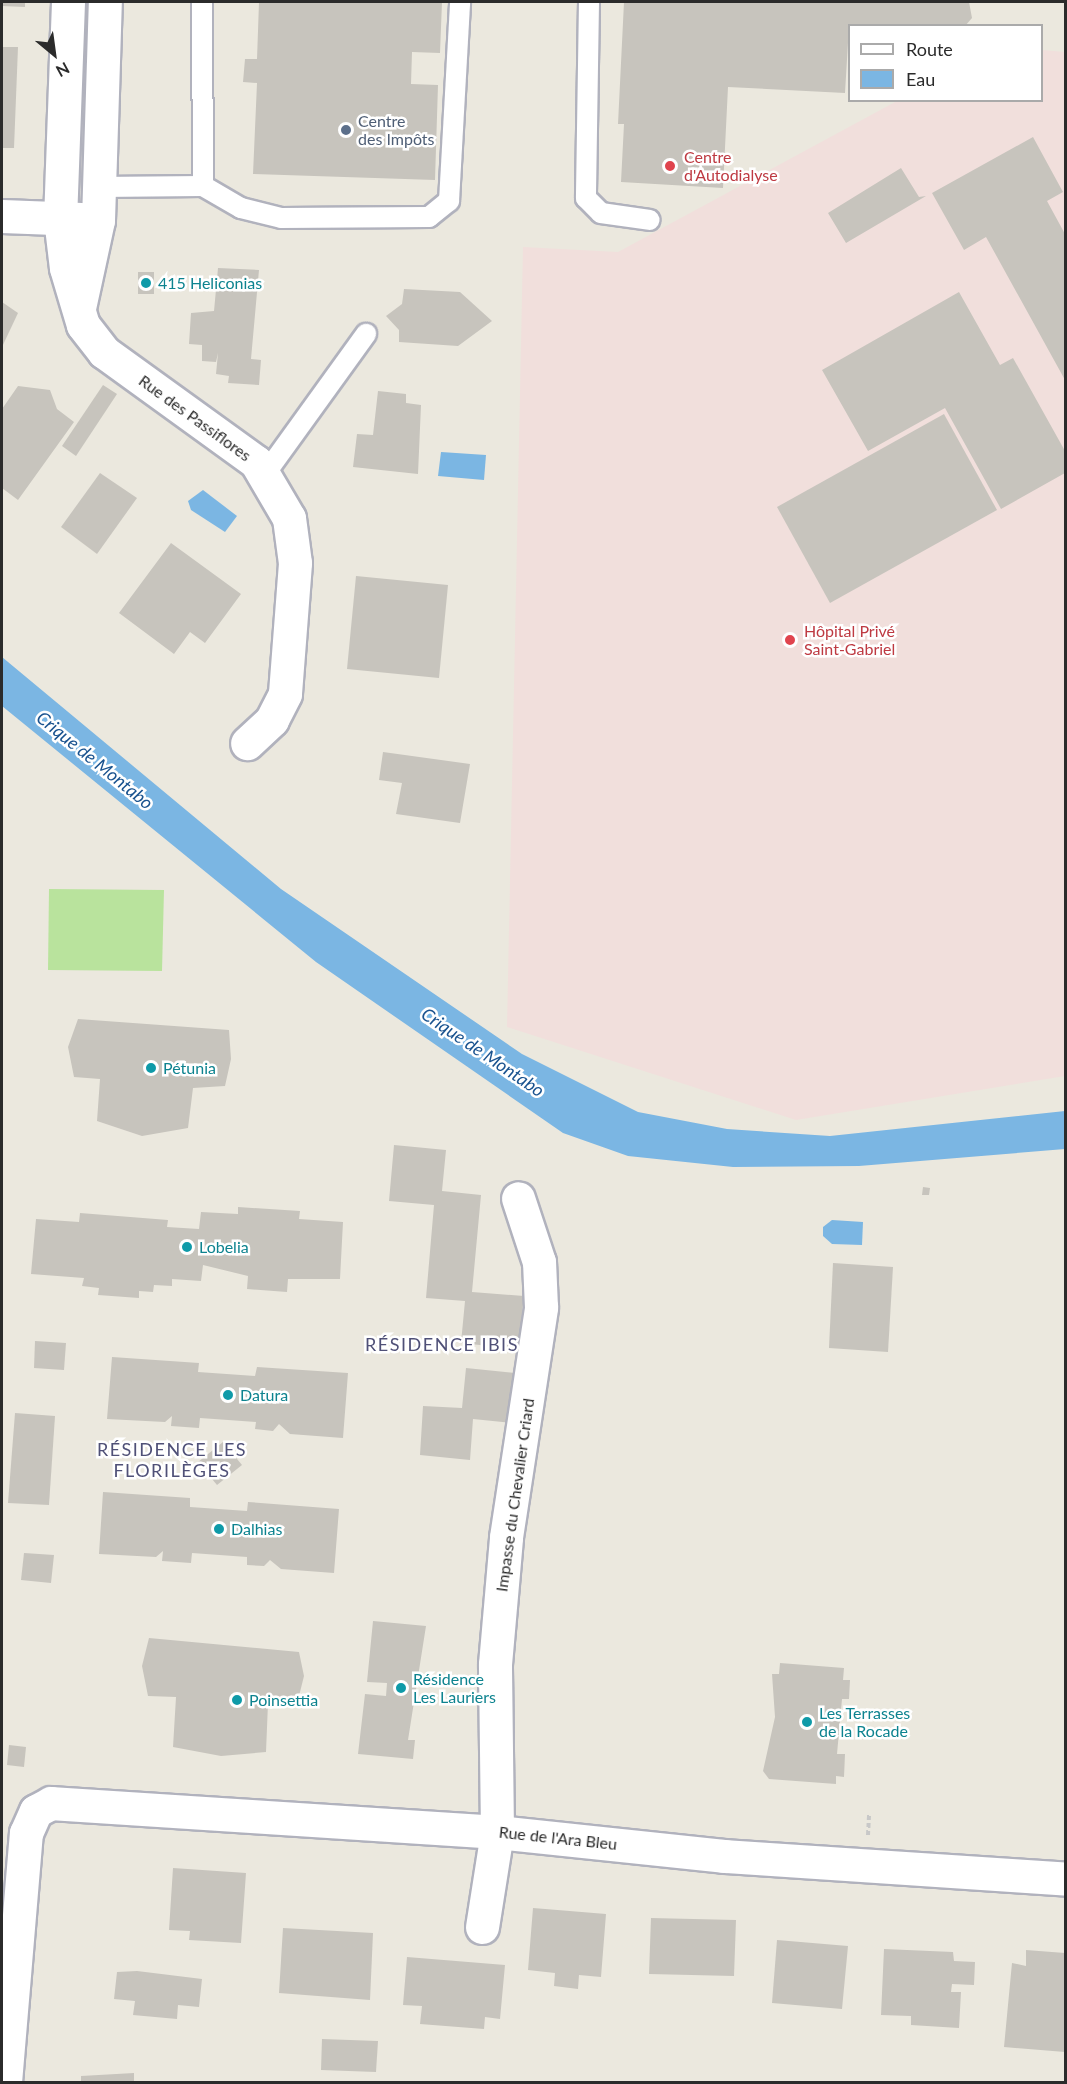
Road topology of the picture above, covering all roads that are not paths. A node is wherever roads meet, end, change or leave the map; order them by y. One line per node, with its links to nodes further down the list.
1 (68, 2): 9 (street, Rue des Passiflores)
2 (105, 2): 7 (street)
3 (202, 2): 6 (lane)
4 (460, 2): 6 (lane)
5 (589, 2): 11 (lane)
6 (203, 186): 7 (lane)
7 (99, 187): 10 (street)
8 (2, 216): 9 (street)
9 (60, 218): 10 (street); 12 (street, Rue des Passiflores)
10 (98, 220): 12 (street)
11 (650, 220)
12 (79, 308): 14 (street, Rue des Passiflores)
13 (366, 334): 14 (lane)
14 (265, 474): 15 (street, Rue des Passiflores)
15 (247, 743)
16 (518, 1198): 17 (street, Impasse du Chevalier Criard)
17 (497, 1832): 18 (street, Rue de l'Ara Bleu); 19 (street, Impasse du Chevalier Criard); 20 (street, Rue de l'Ara Bleu)
18 (1065, 1879)
19 (482, 1927)
20 (5, 2082)

